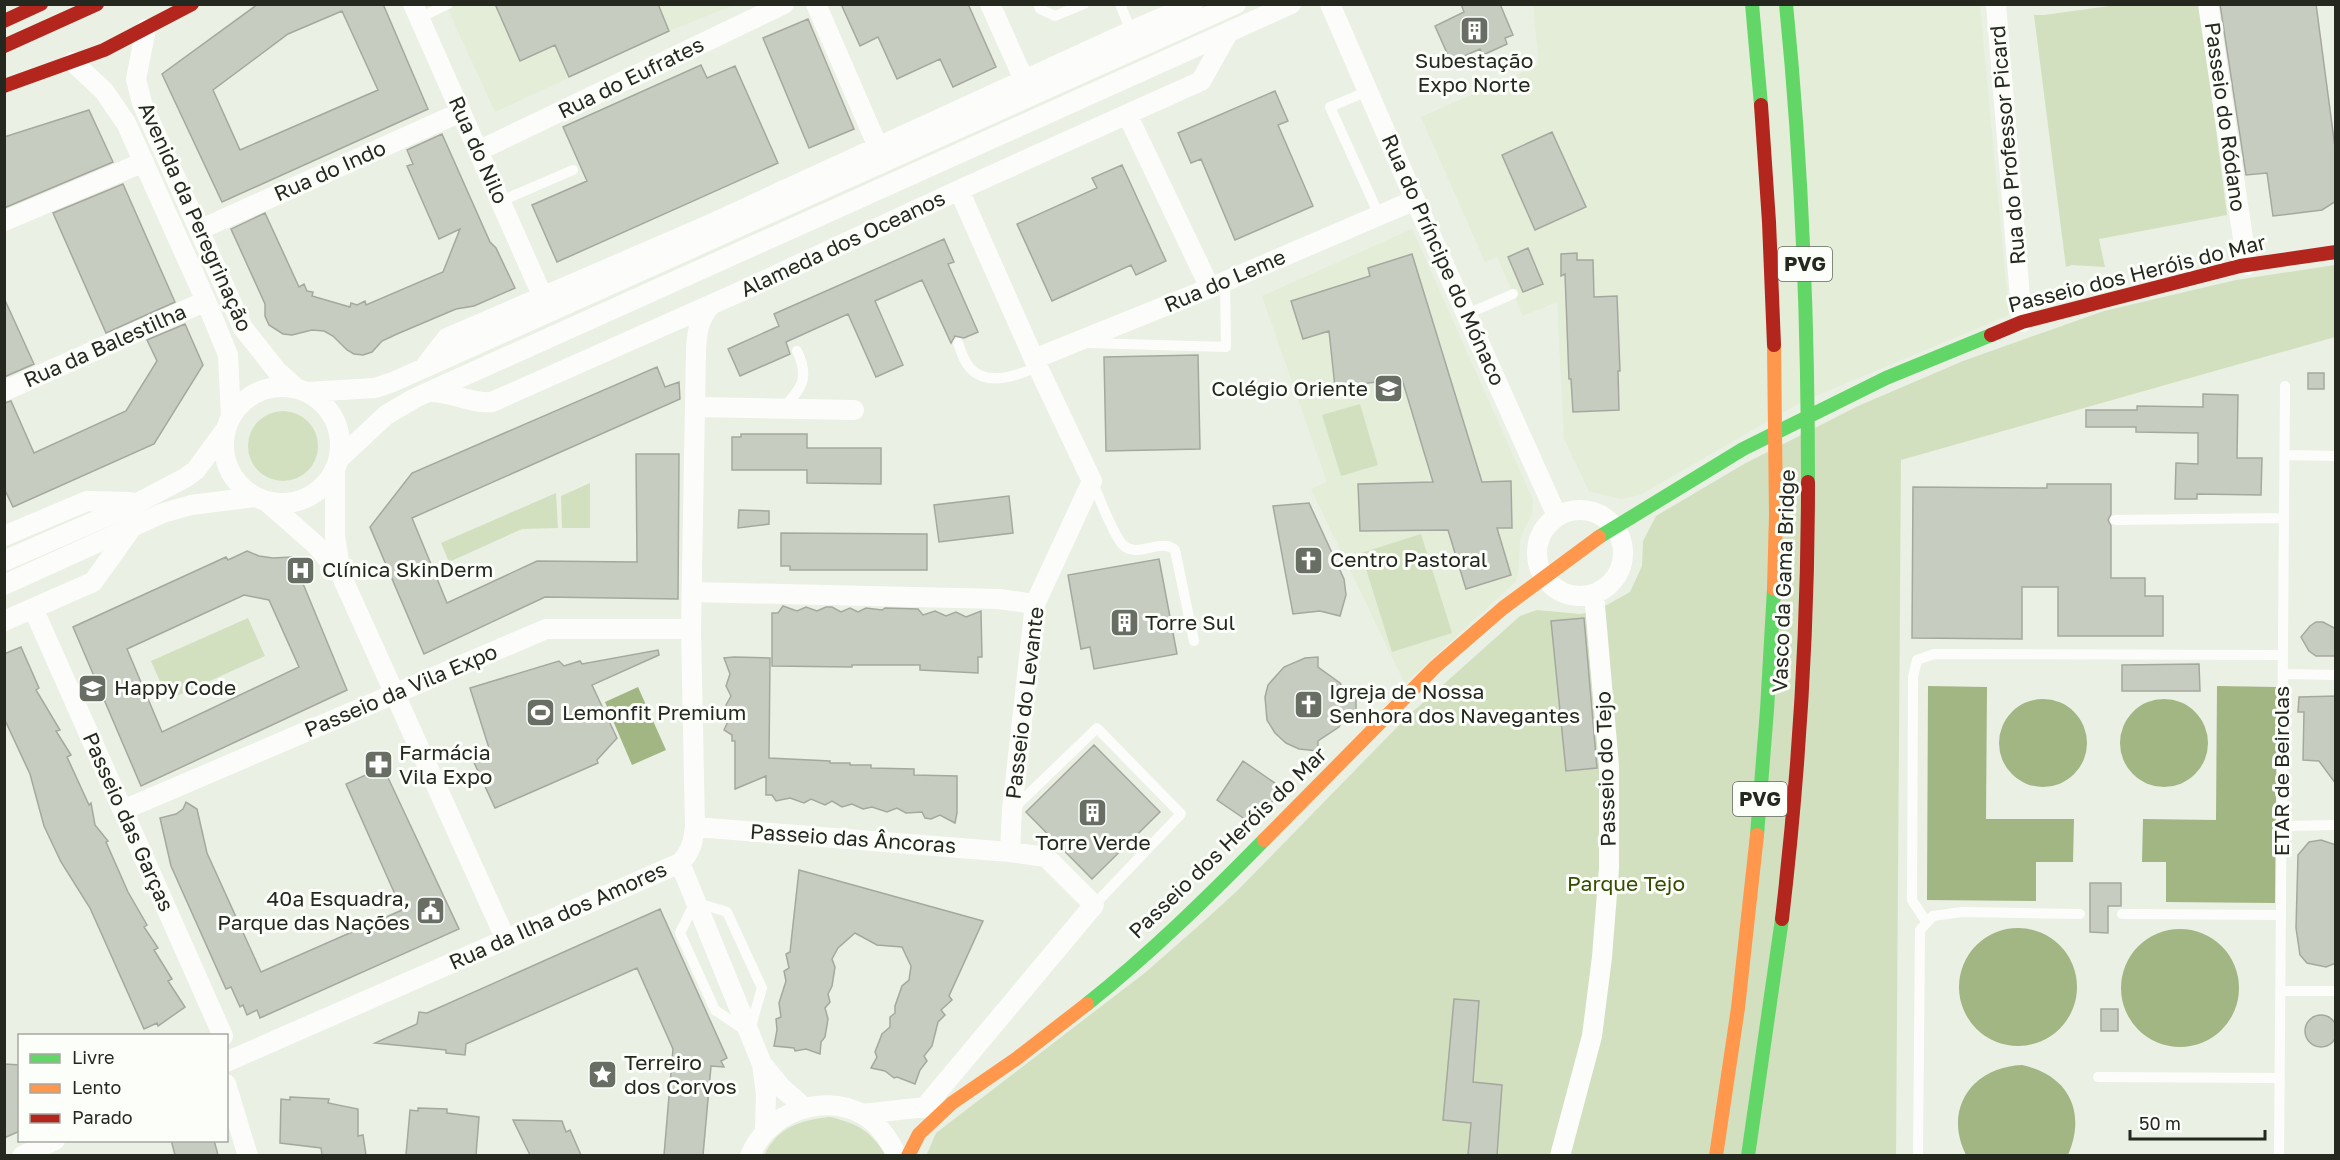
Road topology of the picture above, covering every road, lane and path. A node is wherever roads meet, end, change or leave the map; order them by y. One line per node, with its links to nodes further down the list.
1 (41, 4): 20 (main road)
2 (97, 4): 24 (main road)
3 (192, 4): 21 (main road)
4 (448, 4): 19 (lane)
5 (784, 4): 32 (street, Rua do Eufrates)
6 (816, 4): 31 (street)
7 (990, 4): 26 (street)
8 (1038, 4): 9 (lane)
9 (1084, 4)
10 (1120, 4): 22 (lane)
11 (1194, 4): 22 (street)
12 (1236, 4): 56 (street)
13 (1291, 4): 23 (street, Alameda dos Oceanos)
14 (1330, 4): 28 (street, Rua do Príncipe do Mónaco)
15 (1752, 4): 127 (main road, Vasco da Gama Bridge / PVG)
16 (1786, 4): 128 (main road, Vasco da Gama Bridge / PVG)
17 (1996, 4): 49 (street, Rua do Professor Picard)
18 (2208, 4): 42 (street, Passeio do Ródano)
19 (416, 11): 29 (street, Rua do Nilo)
20 (4, 21)
21 (146, 29): 25 (main road); 40 (street, Avenida da Peregrinação)
22 (1131, 31): 26 (street)
23 (1228, 33): 30 (street, Alameda dos Oceanos); 60 (street, Alameda dos Oceanos)
24 (4, 46)
25 (73, 62): 27 (main road); 33 (street, Avenida da Peregrinação)
26 (1024, 80): 31 (street)
27 (4, 86)
28 (1368, 91): 36 (street, Rua do Príncipe do Mónaco); 38 (lane)
29 (461, 112): 32 (street, Rua do Nilo); 40 (street, Rua do Indo)
30 (1128, 116): 35 (street, Alameda dos Oceanos); 43 (street)
31 (878, 147): 45 (street)
32 (478, 151): 37 (street, Rua do Nilo)
33 (144, 162): 39 (street); 46 (street, Avenida da Peregrinação)
34 (573, 170): 37 (lane)
35 (959, 190): 47 (street, Alameda dos Oceanos); 55 (street)
36 (1415, 200): 38 (street, Rua do Leme); 48 (street, Rua do Príncipe do Mónaco)
37 (501, 201): 45 (street, Rua do Nilo)
38 (1379, 215): 43 (street, Rua do Leme)
39 (4, 221)
40 (199, 230): 58 (street, Avenida da Peregrinação)
41 (2336, 252): 42 (main road, Passeio dos Heróis do Mar)
42 (2247, 265): 49 (main road, Passeio dos Heróis do Mar)
43 (1218, 285): 51 (street, Rua do Leme); 51 (lane)
44 (1513, 294): 48 (lane)
45 (542, 295): 56 (street)
46 (206, 301): 59 (street, Rua da Balestilha); 64 (street, Avenida da Peregrinação)
47 (712, 304): 50 (street, Alameda dos Oceanos); 53 (street, Rua da Ilha dos Amores)
48 (1467, 314): 71 (street, Rua do Príncipe do Mónaco)
49 (2022, 322): 74 (main road, Passeio dos Heróis do Mar)
50 (662, 327): 53 (street); 60 (street, Alameda dos Oceanos)
51 (1073, 342): 55 (street, Rua do Leme)
52 (957, 344): 55 (lane)
53 (696, 350): 61 (street, Rua da Ilha dos Amores)
54 (797, 351): 62 (lane)
55 (1036, 363): 68 (street)
56 (424, 367): 58 (street)
57 (2284, 386): 65 (lane, ETAR de Beirolas)
58 (302, 390): 64 (street); 67 (street)
59 (4, 391)
60 (431, 392): 67 (street, Alameda dos Oceanos)
61 (695, 407): 62 (street); 81 (street, Rua da Ilha dos Amores)
62 (783, 409): 63 (street)
63 (854, 410)
64 (228, 423): 69 (street); 70 (street)
65 (2285, 455): 66 (lane); 72 (lane, ETAR de Beirolas)
66 (2336, 456)
67 (337, 464): 69 (street); 78 (street)
68 (1092, 481): 83 (street, Passeio do Levante); 87 (lane)
69 (260, 499): 75 (street); 78 (street)
70 (137, 502): 76 (street); 77 (street)
71 (1557, 516): 74 (street); 79 (street)
72 (2284, 518): 73 (lane); 88 (lane, ETAR de Beirolas)
73 (2115, 520)
74 (1615, 526): 79 (main road, Passeio dos Heróis do Mar); 82 (street)
75 (132, 527): 80 (street); 84 (street)
76 (4, 537)
77 (4, 561)
78 (341, 575): 91 (street)
79 (1543, 577): 82 (street); 115 (main road, Passeio dos Heróis do Mar)
80 (4, 585)
81 (692, 592): 83 (street); 86 (street, Rua da Ilha dos Amores)
82 (1594, 594): 126 (street, Passeio do Tejo)
83 (1035, 604): 93 (street, Passeio do Levante)
84 (33, 608): 85 (street); 92 (street, Passeio das Garças)
85 (4, 621)
86 (691, 629): 91 (street, Passeio da Vila Expo); 96 (street, Rua da Ilha dos Amores)
87 (1194, 641)
88 (2283, 655): 89 (lane, ETAR de Beirolas); 104 (lane)
89 (2283, 674): 90 (lane); 95 (lane, ETAR de Beirolas)
90 (2336, 675)
91 (394, 693): 92 (street, Passeio da Vila Expo); 105 (street)
92 (123, 810): 109 (street, Passeio das Garças)
93 (1012, 810): 97 (street, Passeio do Levante); 100 (lane)
94 (2336, 825): 95 (lane)
95 (2282, 826): 103 (lane, ETAR de Beirolas)
96 (695, 827): 97 (street, Passeio das Âncoras); 98 (street, Rua da Ilha dos Amores)
97 (1010, 852): 100 (street)
98 (680, 862): 99 (street); 105 (street, Rua da Ilha dos Amores)
99 (695, 902): 108 (street); 108 (lane)
100 (1094, 905): 117 (street)
101 (2080, 914): 104 (lane)
102 (2122, 914): 103 (lane)
103 (2281, 915): 106 (lane, ETAR de Beirolas)
104 (1927, 923): 129 (lane)
105 (506, 940): 110 (street, Rua da Ilha dos Amores)
106 (2280, 991): 107 (lane); 113 (lane, ETAR de Beirolas)
107 (2336, 991)
108 (749, 1032): 111 (street)
109 (223, 1034)
110 (229, 1055)
111 (762, 1064): 116 (street); 119 (street)
112 (2097, 1077): 113 (lane)
113 (2279, 1078): 130 (lane, ETAR de Beirolas)
114 (228, 1090): 122 (street)
115 (952, 1103): 117 (street); 125 (main road, Passeio dos Heróis do Mar)
116 (805, 1108): 118 (street); 119 (street)
117 (924, 1108): 118 (street)
118 (862, 1114): 124 (street)
119 (765, 1131): 123 (street)
120 (51, 1142): 121 (street)
121 (22, 1155)
122 (249, 1155)
123 (750, 1155)
124 (897, 1155)
125 (909, 1155)
126 (1560, 1155)
127 (1716, 1155)
128 (1748, 1155)
129 (1918, 1155)
130 (2279, 1155)

